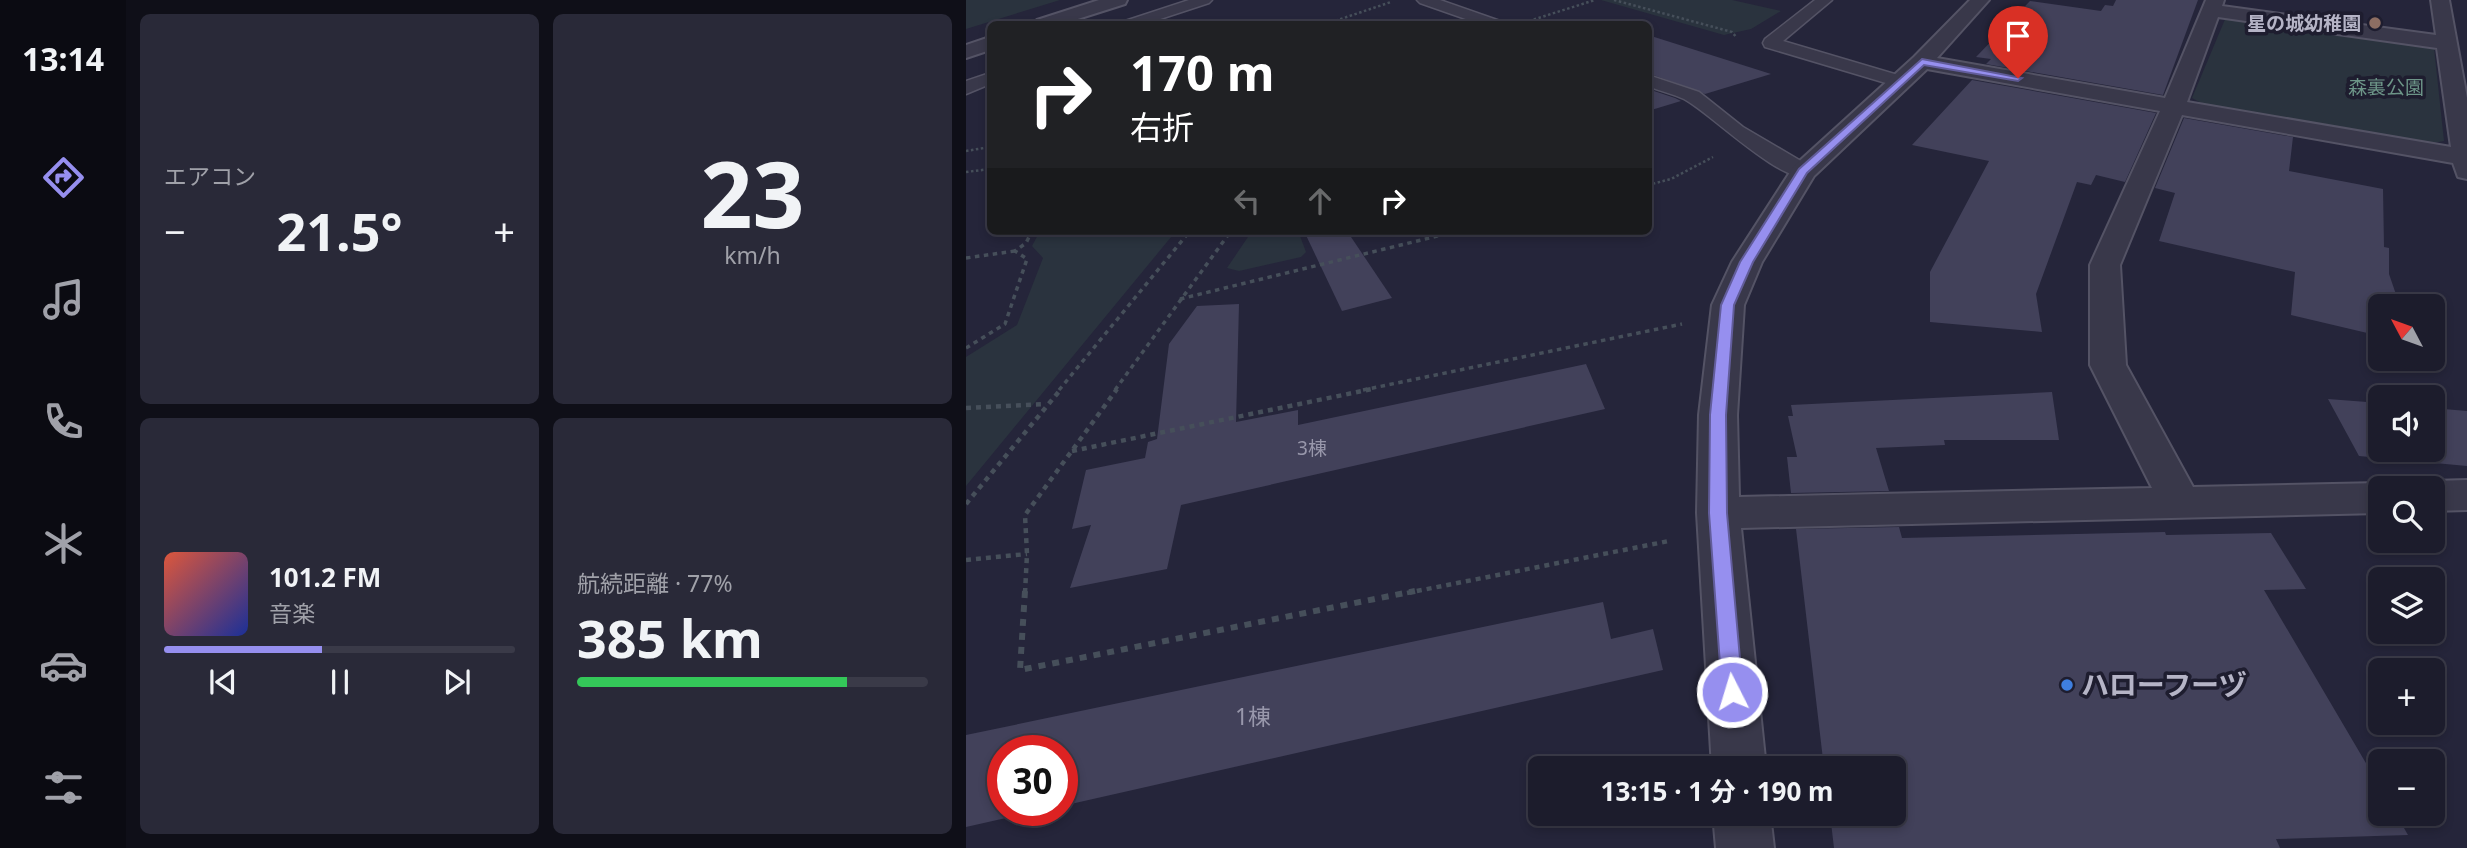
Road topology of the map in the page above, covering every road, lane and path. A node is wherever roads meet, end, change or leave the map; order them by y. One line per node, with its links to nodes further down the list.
1 (1118, 0): 10 (street)
2 (1204, 0): 11 (lane)
3 (1397, 0): 12 (path)
4 (1425, 0): 13 (lane)
5 (1595, 0): 14 (path)
6 (1824, 0): 18 (lane)
7 (1980, 0): 18 (street)
8 (2440, 0): 15 (street)
9 (2213, 5): 15 (street); 22 (street)
10 (1053, 21)
11 (1140, 21)
12 (1335, 21)
13 (1485, 21)
14 (1528, 21)
15 (2447, 43): 26 (street)
16 (987, 44): 17 (street)
17 (966, 52)
18 (1912, 72): 22 (street); 29 (street)
19 (987, 79): 21 (lane)
20 (1652, 81): 29 (lane)
21 (966, 88)
22 (2174, 104): 26 (street); 47 (street)
23 (987, 149): 24 (path)
24 (966, 151)
25 (1723, 152): 30 (path)
26 (2466, 162)
27 (987, 169): 28 (path)
28 (966, 172)
29 (1803, 172): 48 (street)
30 (1652, 184)
31 (1030, 235): 35 (path)
32 (1187, 235): 40 (path)
33 (1228, 235): 37 (path)
34 (1442, 235): 37 (path)
35 (1015, 251): 36 (path); 39 (path)
36 (966, 258)
37 (1180, 299): 42 (path)
38 (1683, 324): 42 (path)
39 (966, 348)
40 (1046, 404): 41 (path); 46 (path)
41 (966, 408)
42 (1072, 451): 50 (path)
43 (2467, 495): 44 (street)
44 (2445, 496)
45 (2368, 498): 47 (street)
46 (966, 504)
47 (2181, 504): 48 (street)
48 (1718, 513): 52 (street)
49 (1675, 540): 50 (path)
50 (1027, 554): 51 (path)
51 (966, 560)
52 (1738, 756)
53 (1743, 826): 54 (street)
54 (1745, 848)

